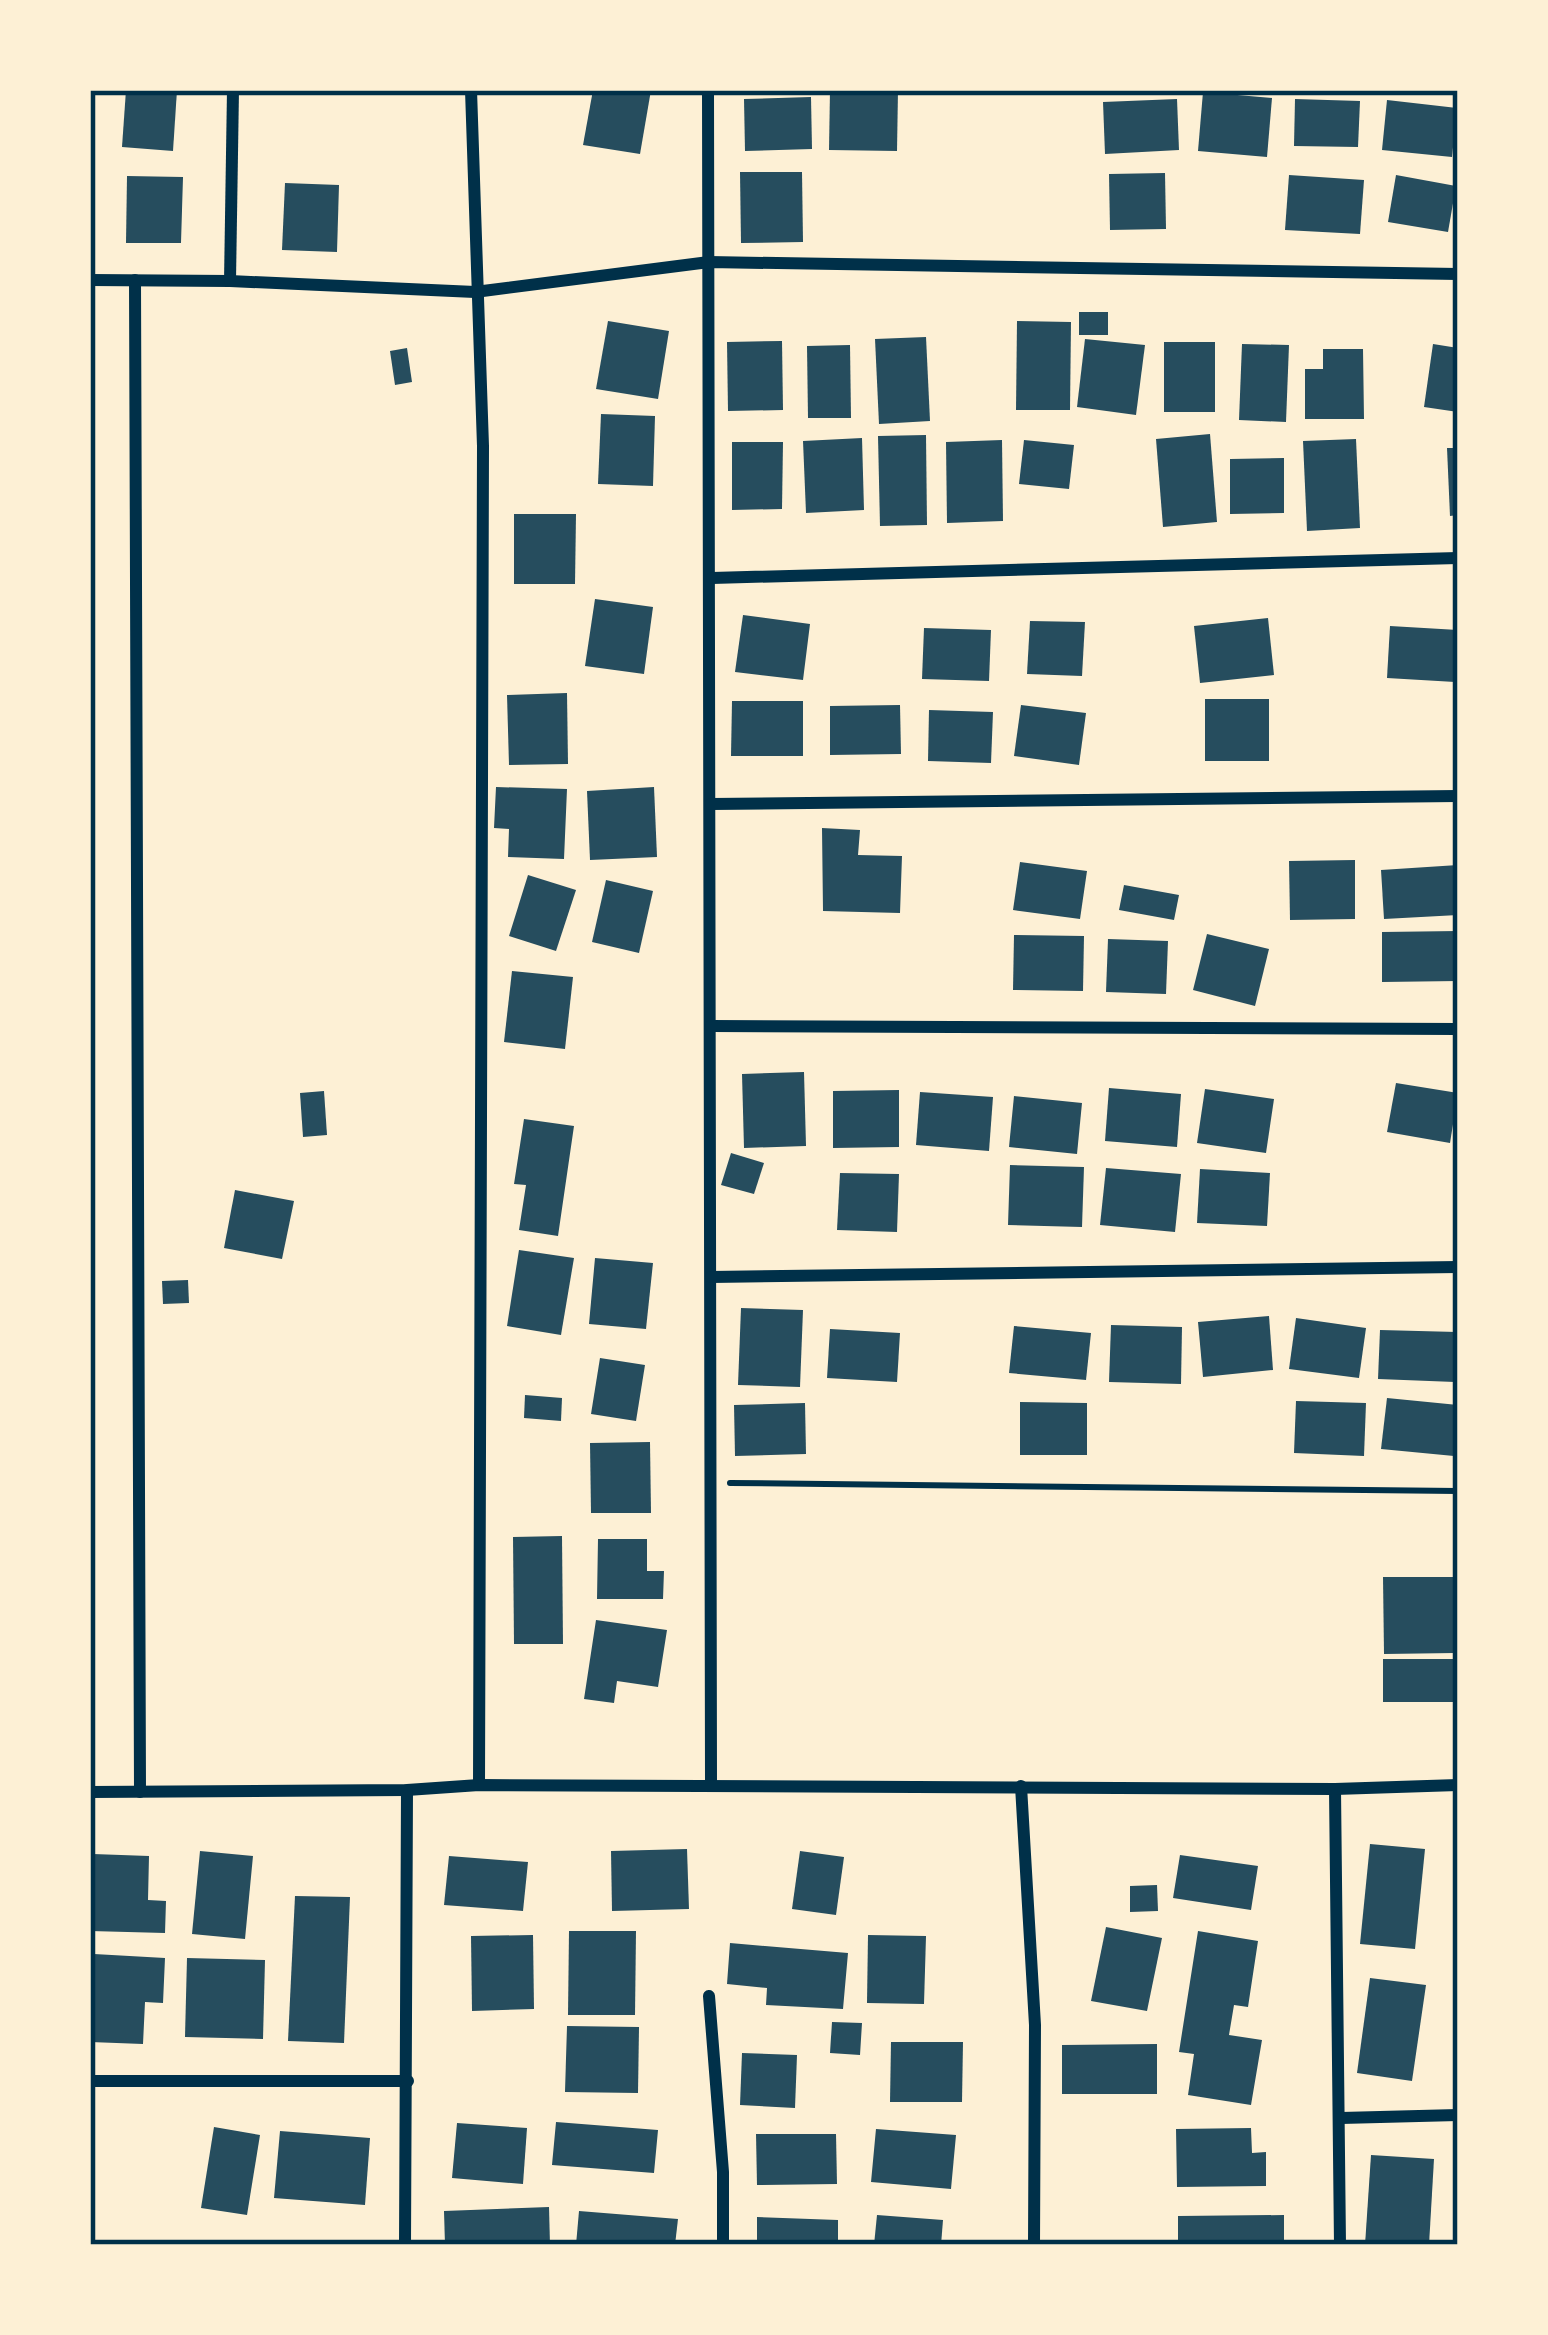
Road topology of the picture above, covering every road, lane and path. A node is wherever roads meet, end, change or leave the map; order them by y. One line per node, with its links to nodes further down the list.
1 (233, 90): 8 (street)
2 (471, 90): 9 (street)
3 (708, 90): 4 (street)
4 (709, 262): 5 (street); 9 (street); 11 (street)
5 (1458, 274)
6 (90, 280): 7 (street)
7 (135, 280): 8 (street); 27 (street)
8 (230, 281): 9 (street)
9 (476, 292): 21 (street)
10 (1458, 559): 11 (street)
11 (712, 578): 13 (street)
12 (1458, 796): 13 (street)
13 (711, 804): 14 (street)
14 (710, 1026): 15 (street); 17 (street)
15 (1458, 1029)
16 (1458, 1267): 17 (street)
17 (711, 1276): 18 (street)
18 (709, 1482): 19 (path); 20 (street)
19 (1458, 1492)
20 (711, 1784): 21 (street); 23 (street)
21 (479, 1785): 25 (street)
22 (1458, 1785): 24 (street)
23 (1021, 1786): 24 (street); 35 (street)
24 (1335, 1789): 32 (street)
25 (407, 1790): 27 (street); 30 (street)
26 (90, 1792): 27 (street)
27 (140, 1792)
28 (709, 1996): 34 (street)
29 (90, 2081): 30 (street)
30 (408, 2081): 33 (street)
31 (1458, 2115): 32 (street)
32 (1341, 2118): 36 (street)
33 (405, 2245)
34 (723, 2245)
35 (1034, 2245)
36 (1340, 2245)

